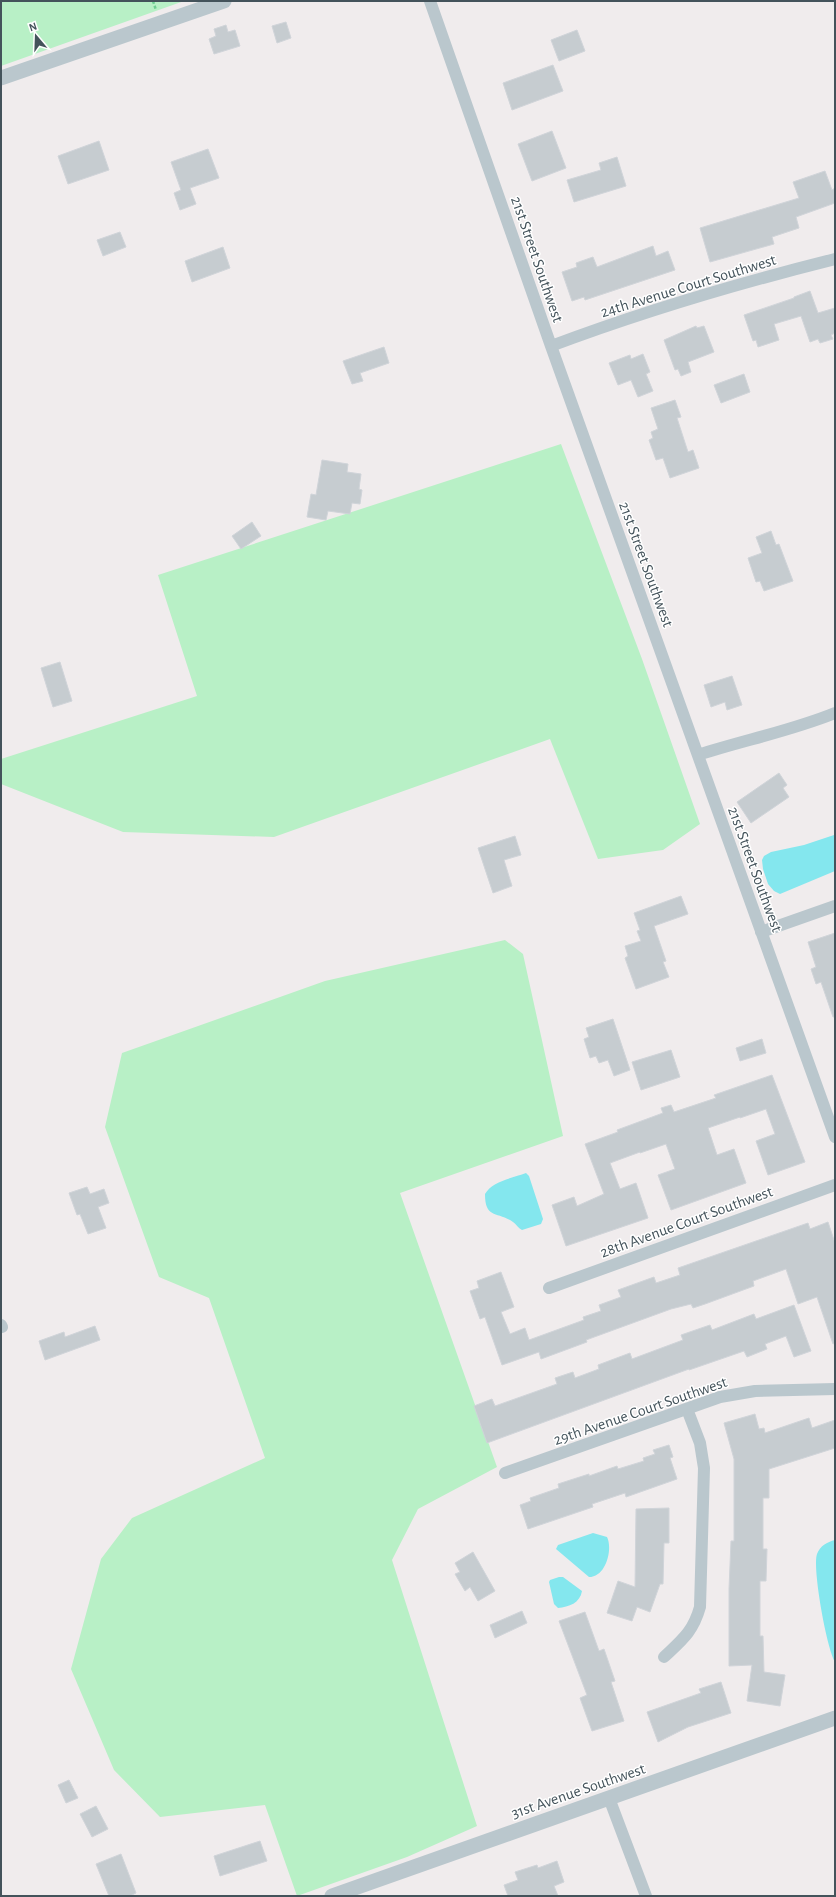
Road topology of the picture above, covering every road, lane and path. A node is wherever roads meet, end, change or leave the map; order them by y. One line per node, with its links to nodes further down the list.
1 (224, 1): 3 (street)
2 (430, 1): 5 (street, 21st Street Southwest)
3 (1, 78)
4 (835, 260): 5 (street, 24th Avenue Court Southwest)
5 (551, 346): 7 (street, 21st Street Southwest)
6 (835, 713): 7 (street)
7 (698, 755): 9 (street, 21st Street Southwest)
8 (835, 906): 9 (street)
9 (761, 932): 10 (street, 21st Street Southwest)
10 (835, 1137)
11 (835, 1185): 12 (street, 28th Avenue Court Southwest)
12 (549, 1288)
13 (835, 1389): 14 (street, 29th Avenue Court Southwest)
14 (687, 1409): 15 (street, 29th Avenue Court Southwest); 16 (street)
15 (506, 1473)
16 (664, 1657)
17 (835, 1718): 18 (street, 31st Avenue Southwest)
18 (610, 1798): 19 (street, 31st Avenue Southwest); 20 (street)
19 (332, 1896)
20 (646, 1896)

